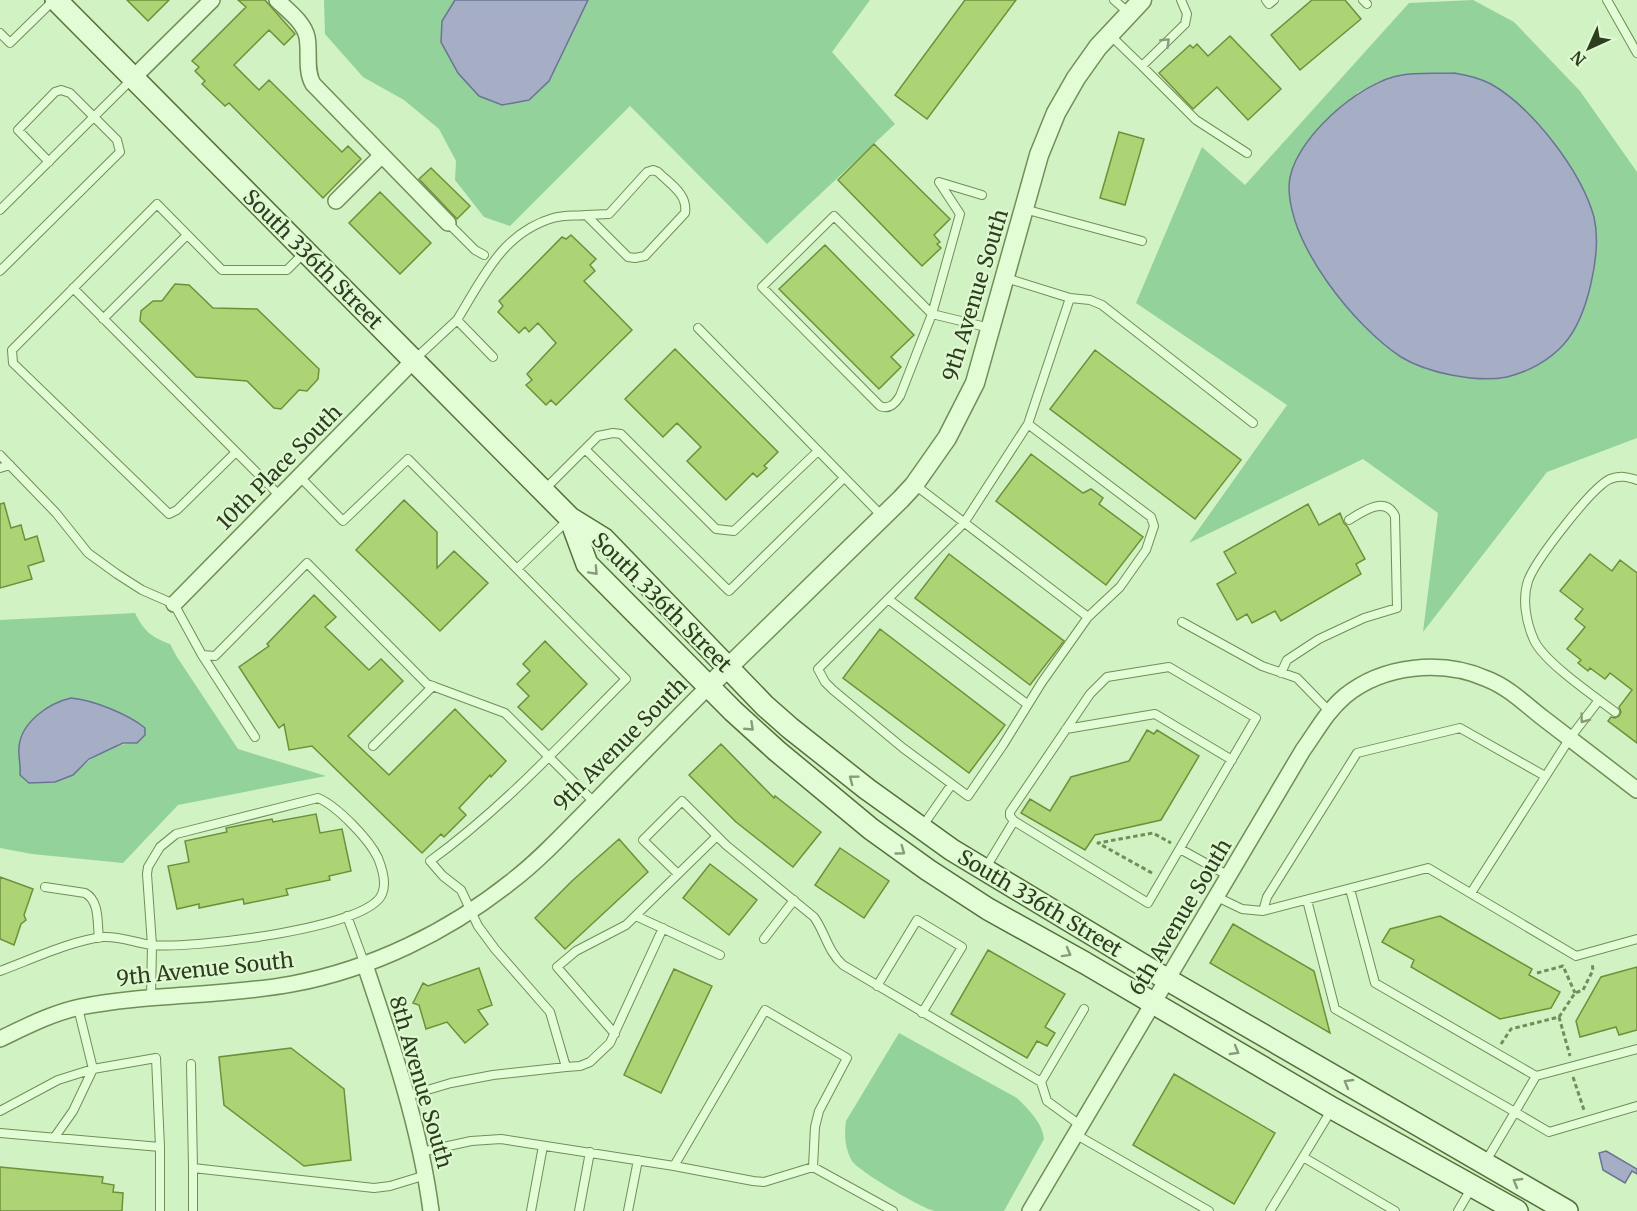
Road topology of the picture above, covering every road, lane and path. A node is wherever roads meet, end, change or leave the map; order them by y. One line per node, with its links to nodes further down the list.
1 (55, 0): 11 (lane); 15 (main road, South 336th Street)
2 (212, 0): 15 (street)
3 (277, 0): 18 (street)
4 (1114, 0): 10 (lane)
5 (1142, 0): 10 (street, 9th Avenue South)
6 (1182, 0): 14 (lane, one-way to 6)
7 (1266, 0): 8 (lane)
8 (1274, 0)
9 (1607, 0): 13 (lane)
10 (1129, 13): 12 (street, 9th Avenue South)
11 (0, 33)
12 (1109, 34): 14 (lane); 22 (street, 9th Avenue South)
13 (1637, 53)
14 (1142, 66): 17 (lane)
15 (133, 78): 16 (lane); 28 (main road, South 336th Street)
16 (94, 117): 19 (lane); 19 (lane); 30 (lane)
17 (1247, 153)
18 (382, 155): 21 (street); 25 (street)
19 (49, 162): 23 (lane)
20 (982, 195): 34 (lane)
21 (336, 201)
22 (1024, 208): 27 (lane); 31 (street, 9th Avenue South)
23 (0, 210)
24 (586, 215): 24 (lane); 36 (lane)
25 (448, 223): 29 (lane)
26 (187, 235): 28 (lane); 32 (lane); 35 (lane)
27 (1142, 241)
28 (306, 251): 40 (main road, South 336th Street)
29 (484, 255)
30 (0, 271)
31 (1005, 278): 33 (lane); 38 (street, 9th Avenue South)
32 (73, 288): 35 (lane); 45 (lane)
33 (1070, 298): 41 (lane); 42 (lane)
34 (932, 314): 34 (lane); 38 (lane)
35 (104, 319): 45 (lane)
36 (457, 320): 39 (lane); 40 (lane)
37 (698, 328): 44 (lane)
38 (990, 328): 52 (street, 9th Avenue South)
39 (493, 357)
40 (414, 360): 49 (street, 10th Place South); 53 (main road, South 336th Street)
41 (1253, 423)
42 (1028, 424): 58 (lane); 62 (lane)
43 (585, 449): 44 (lane); 50 (lane); 53 (lane)
44 (818, 451): 50 (lane)
45 (236, 452): 54 (lane)
46 (0, 455): 47 (lane)
47 (10, 465): 48 (lane); 61 (lane)
48 (0, 468)
49 (299, 476): 54 (street, 10th Place South); 59 (lane)
50 (844, 478): 55 (lane)
51 (1637, 480): 69 (lane)
52 (914, 484): 55 (street, 9th Avenue South); 58 (lane)
53 (543, 491): 56 (main road, South 336th Street)
54 (280, 496): 61 (street, 10th Place South)
55 (883, 517): 65 (street, 9th Avenue South)
56 (570, 518): 59 (lane); 65 (main road, South 336th Street); 68 (main road, South 336th Street, one-way to 68)
57 (1348, 520): 66 (lane)
58 (964, 523): 60 (lane); 62 (lane)
59 (517, 569): 77 (lane)
60 (888, 599): 70 (lane); 80 (lane)
61 (174, 604): 64 (lane)
62 (1088, 617): 70 (lane)
63 (1182, 622): 66 (lane)
64 (202, 655): 67 (lane); 74 (lane)
65 (729, 667): 68 (street, 9th Avenue South); 84 (main road, South 336th Street, one-way to 65)
66 (1281, 673): 71 (lane)
67 (433, 686): 76 (lane); 77 (lane)
68 (708, 686): 82 (street, 9th Avenue South); 115 (main road, South 336th Street, one-way to 115)
69 (1599, 700): 72 (lane); 75 (lane, one-way to 75)
70 (1027, 704): 80 (lane)
71 (1329, 711): 75 (street, 6th Avenue South); 89 (street, 6th Avenue South)
72 (1615, 712)
73 (1066, 729): 78 (lane); 78 (lane); 83 (lane)
74 (255, 737)
75 (1570, 738): 79 (lane); 81 (street, 6th Avenue South)
76 (373, 746)
77 (549, 756): 82 (lane); 97 (lane)
78 (1232, 760): 86 (lane)
79 (1545, 776): 93 (lane); 98 (lane)
80 (952, 784): 84 (lane)
81 (1637, 790)
82 (594, 802): 97 (street, 9th Avenue South)
83 (1014, 822): 87 (lane); 90 (lane)
84 (921, 829): 87 (main road, South 336th Street)
85 (717, 836): 88 (lane); 88 (lane); 95 (lane)
86 (1180, 849): 89 (lane); 90 (lane); 90 (path)
87 (984, 871): 111 (main road, South 336th Street)
88 (678, 874): 100 (lane)
89 (1229, 876): 94 (street, 6th Avenue South)
90 (1162, 879)
91 (45, 887): 102 (lane)
92 (1350, 889): 93 (lane); 96 (lane); 123 (lane)
93 (1471, 893): 106 (lane)
94 (1216, 897): 98 (lane); 111 (street, 6th Avenue South)
95 (794, 900): 103 (lane); 112 (lane)
96 (1307, 900): 98 (lane); 134 (lane)
97 (471, 911): 108 (street, 9th Avenue South); 126 (lane)
98 (1263, 911)
99 (347, 916): 105 (lane); 105 (lane); 108 (lane)
100 (636, 916): 101 (lane); 120 (lane)
101 (663, 928): 107 (lane); 120 (lane)
102 (99, 938): 105 (lane); 109 (lane)
103 (764, 939)
104 (1637, 939): 106 (lane)
105 (152, 945): 114 (lane)
106 (1588, 953): 113 (path)
107 (720, 955)
108 (365, 965): 114 (street, 9th Avenue South); 130 (street, 8th Avenue South)
109 (0, 971)
110 (1537, 973): 113 (path)
111 (1168, 980): 115 (street, 6th Avenue South); 145 (main road, South 336th Street, one-way to 111)
112 (877, 986): 118 (lane); 118 (lane)
113 (1575, 993): 119 (path)
114 (151, 997): 116 (street, 9th Avenue South)
115 (1153, 1004): 132 (main road, South 336th Street, one-way to 132); 136 (street, 6th Avenue South)
116 (78, 1008): 121 (street, 9th Avenue South); 127 (lane)
117 (1084, 1009): 129 (lane)
118 (922, 1013): 129 (lane)
119 (1559, 1017): 123 (path); 125 (path)
120 (615, 1034): 126 (lane)
121 (0, 1040)
122 (1637, 1049): 125 (lane)
123 (1496, 1053): 128 (lane)
124 (191, 1064): 148 (lane)
125 (1571, 1066): 128 (lane); 135 (path)
126 (566, 1067): 130 (lane)
127 (93, 1069): 133 (lane); 138 (lane); 140 (lane)
128 (1536, 1076): 134 (lane)
129 (1041, 1082): 136 (lane)
130 (406, 1096): 141 (street, 8th Avenue South)
131 (1637, 1106): 135 (lane)
132 (1332, 1107): 143 (lane); 150 (main road, South 336th Street)
133 (0, 1111)
134 (1515, 1112): 135 (lane); 145 (lane)
135 (1587, 1121)
136 (1077, 1129): 158 (street, 6th Avenue South); 159 (lane)
137 (0, 1133): 138 (lane)
138 (54, 1138): 140 (lane)
139 (543, 1146): 141 (lane); 142 (lane); 154 (lane)
140 (160, 1147): 151 (lane)
141 (421, 1152): 149 (street, 8th Avenue South)
142 (590, 1152): 144 (lane); 155 (lane)
143 (1303, 1157): 160 (lane); 161 (lane)
144 (638, 1160): 146 (lane); 156 (lane)
145 (1485, 1163): 164 (main road, South 336th Street, one-way to 145)
146 (674, 1166): 147 (lane); 147 (lane)
147 (813, 1167): 157 (lane)
148 (193, 1168): 149 (lane); 152 (lane)
149 (426, 1175): 153 (street, 8th Avenue South)
150 (1473, 1185): 162 (lane); 163 (main road, South 336th Street)
151 (160, 1211)
152 (193, 1211)
153 (431, 1211)
154 (531, 1211)
155 (579, 1211)
156 (628, 1211)
157 (893, 1211)
158 (1030, 1211)
159 (1209, 1211)
160 (1270, 1211)
161 (1395, 1211)
162 (1458, 1211)
163 (1517, 1211)
164 (1567, 1211)

